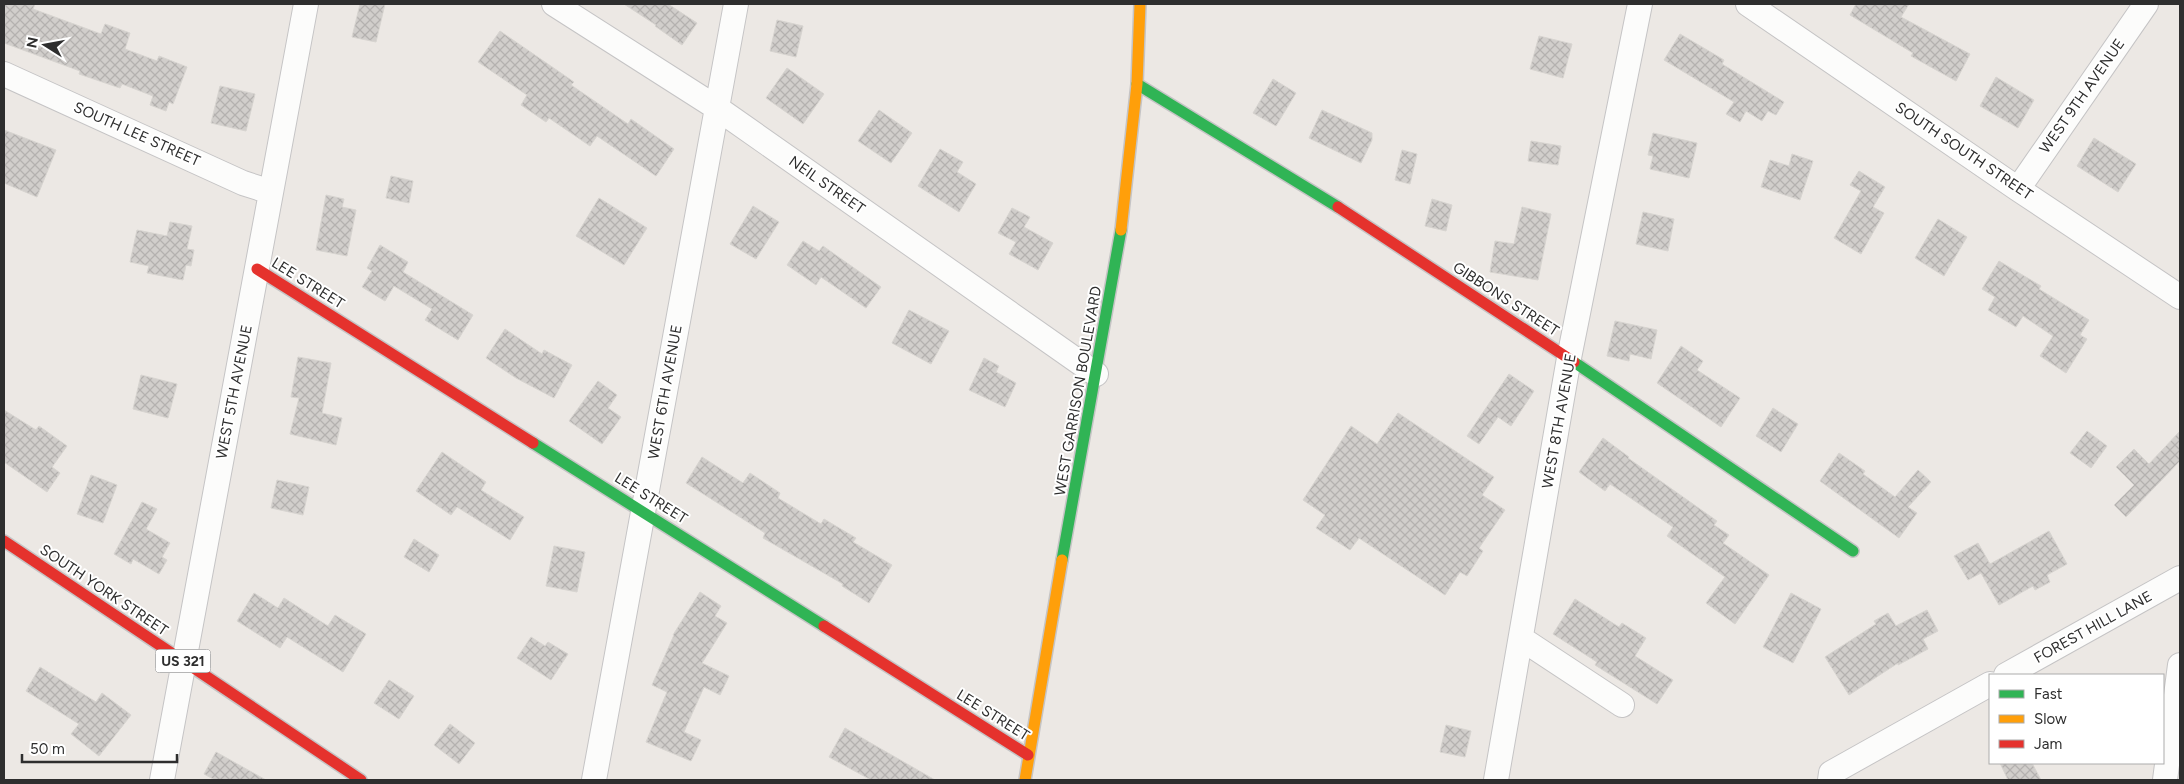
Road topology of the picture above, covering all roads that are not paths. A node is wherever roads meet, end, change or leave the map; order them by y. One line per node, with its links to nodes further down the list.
1 (306, 4): 12 (street, WEST 5TH AVENUE)
2 (554, 4): 10 (street, NEIL STREET)
3 (736, 4): 10 (street, WEST 6TH AVENUE)
4 (1140, 4): 9 (street, WEST GARRISON BOULEVARD)
5 (1640, 4): 15 (street, WEST 8TH AVENUE)
6 (1748, 4): 11 (street, SOUTH SOUTH STREET)
7 (2146, 4): 11 (street, WEST 9TH AVENUE)
8 (4, 74): 12 (street, SOUTH LEE STREET)
9 (1137, 84): 15 (street, GIBBONS STREET); 16 (street, WEST GARRISON BOULEVARD)
10 (717, 108): 16 (street, NEIL STREET); 17 (street, WEST 6TH AVENUE)
11 (2018, 189): 14 (street, SOUTH SOUTH STREET)
12 (271, 192): 13 (street, WEST 5TH AVENUE)
13 (257, 269): 17 (street, LEE STREET); 22 (street, WEST 5TH AVENUE)
14 (2180, 297)
15 (1569, 358): 19 (street, GIBBONS STREET); 21 (street, WEST 8TH AVENUE)
16 (1096, 374): 27 (street, WEST GARRISON BOULEVARD)
17 (643, 511): 27 (street, LEE STREET); 30 (street, WEST 6TH AVENUE)
18 (4, 541): 22 (street, SOUTH YORK STREET / US 321)
19 (1853, 551)
20 (2180, 578): 24 (street, FOREST HILL LANE)
21 (1522, 640): 26 (street); 32 (street, WEST 8TH AVENUE)
22 (184, 662): 28 (street, WEST 5TH AVENUE); 29 (street, SOUTH YORK STREET / US 321)
23 (2180, 665): 34 (street)
24 (2008, 674)
25 (1989, 685): 33 (street)
26 (1622, 705)
27 (1028, 755): 31 (street, WEST GARRISON BOULEVARD)
28 (162, 780)
29 (362, 780)
30 (594, 780)
31 (1025, 780)
32 (1496, 780)
33 (1830, 780)
34 (2165, 780)

